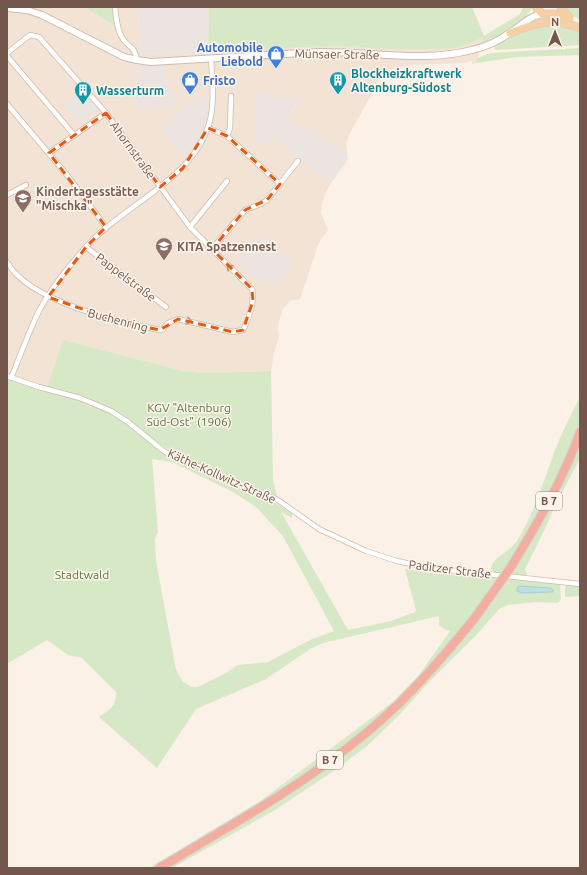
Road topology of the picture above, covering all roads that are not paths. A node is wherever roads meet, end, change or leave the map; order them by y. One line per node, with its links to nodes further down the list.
1 (115, 7): 15 (street)
2 (535, 7): 5 (main road); 8 (street, Münsaer Straße)
3 (560, 7): 6 (main road); 7 (main road)
4 (7, 8): 15 (street, Münsaer Straße)
5 (542, 14): 6 (main road); 8 (street, Münsaer Straße)
6 (553, 14): 7 (main road)
7 (569, 17): 9 (main road)
8 (528, 18): 11 (street, Münsaer Straße)
9 (580, 23)
10 (580, 28): 11 (main road)
11 (510, 33): 14 (street, Münsaer Straße)
12 (7, 52): 18 (street, Ahornstraße)
13 (7, 56): 20 (street)
14 (211, 58): 15 (street, Münsaer Straße); 19 (street, Pappelstraße)
15 (137, 60)
16 (231, 96): 21 (street)
17 (7, 104): 22 (street)
18 (106, 113): 20 (street, Ahornstraße); 27 (street, Ahornstraße)
19 (208, 128): 21 (street); 27 (street, Pappelstraße)
20 (74, 135): 22 (street, Ahornstraße)
21 (227, 136): 25 (street)
22 (49, 152): 29 (street)
23 (298, 161): 25 (street)
24 (227, 181): 30 (street)
25 (280, 184): 32 (street)
26 (26, 185): 28 (street)
27 (160, 187): 29 (street, Pappelstraße); 30 (street, Buchenring)
28 (7, 195)
29 (106, 227): 31 (street, Pappelstraße)
30 (190, 227): 32 (street, Buchenring)
31 (86, 247): 34 (street, Pappelstraße); 35 (street, Pappelstraße)
32 (212, 249): 34 (street, Buchenring, one-way to 32)
33 (7, 262): 34 (street)
34 (48, 297): 36 (street, Pappelstraße)
35 (166, 307)
36 (9, 377): 38 (street, Käthe-Kollwitz-Straße)
37 (580, 432): 40 (highway, B 7, bridge)
38 (287, 505): 39 (street, Paditzer Straße)
39 (580, 584)
40 (159, 868)

